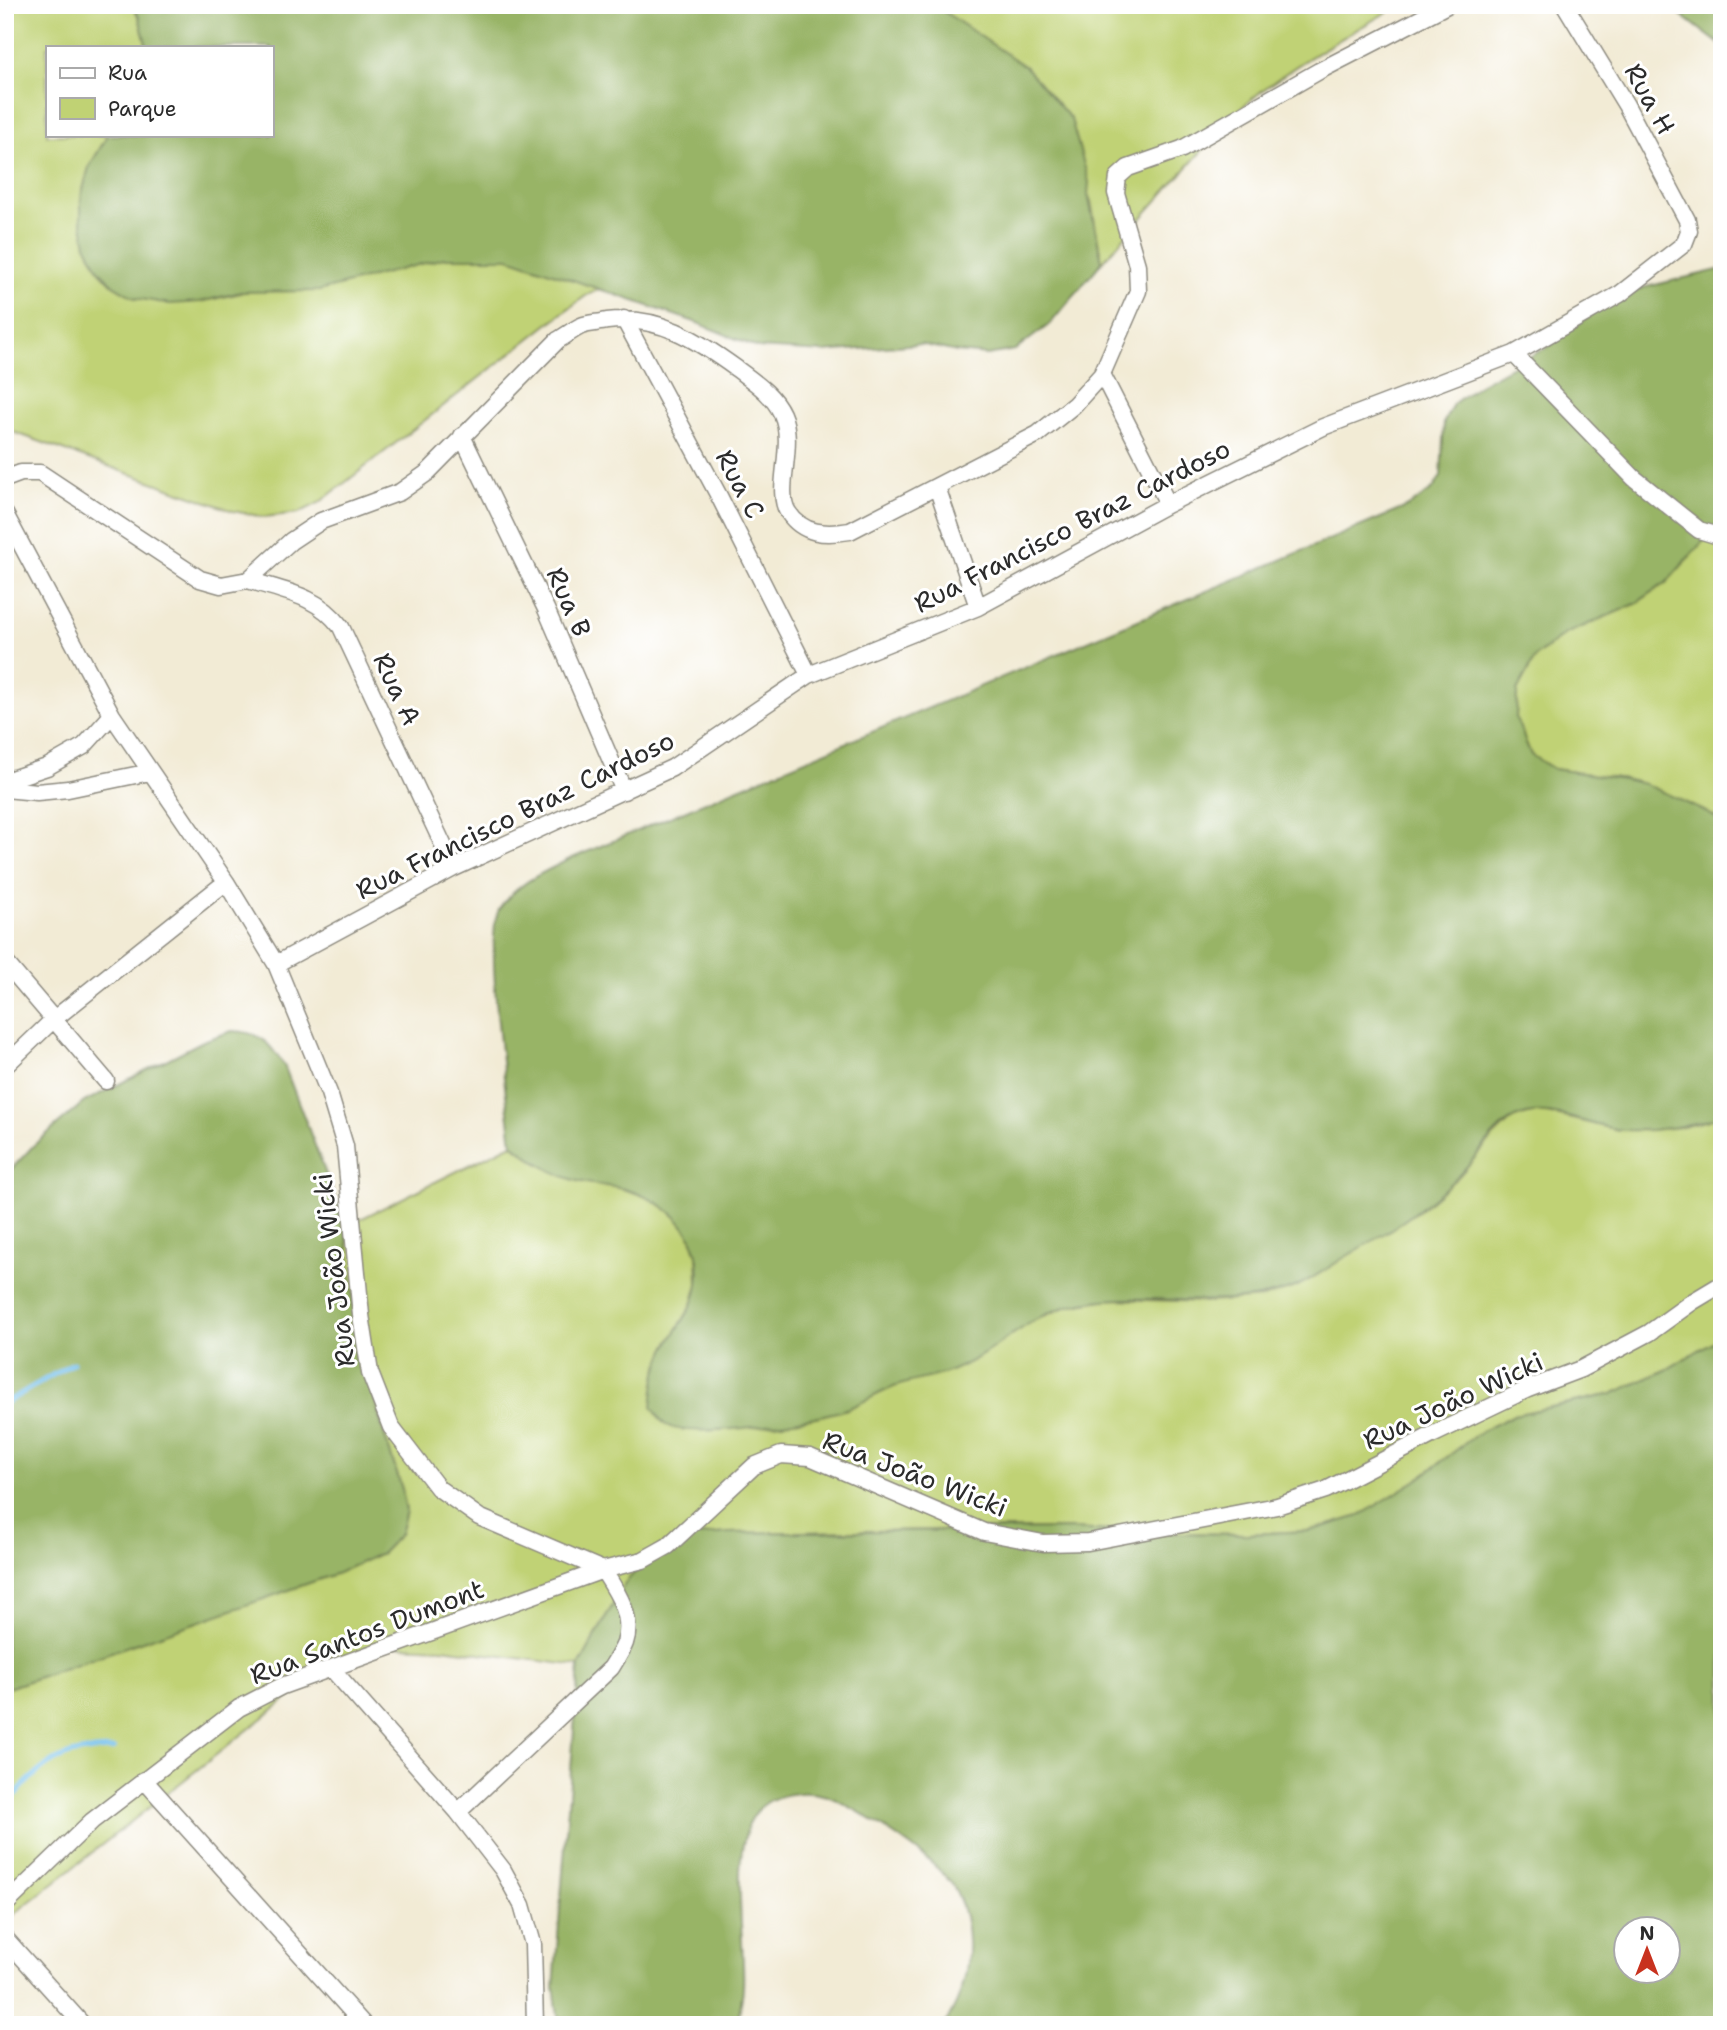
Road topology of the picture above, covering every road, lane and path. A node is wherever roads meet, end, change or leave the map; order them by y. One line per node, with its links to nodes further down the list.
1 (1447, 5): 6 (street)
2 (1565, 5): 3 (street, Rua H)
3 (1687, 220): 5 (street, Rua Francisco Braz Cardoso)
4 (624, 319): 7 (street); 9 (street); 15 (street, Rua C)
5 (1514, 354): 10 (street, Rua Francisco Braz Cardoso); 12 (street)
6 (1102, 374): 9 (street); 10 (street)
7 (462, 436): 13 (street); 20 (street, Rua B)
8 (5, 479): 13 (street)
9 (937, 487): 14 (street)
10 (1168, 504): 14 (street, Rua Francisco Braz Cardoso)
11 (5, 514): 16 (street, Rua João Wicki)
12 (1722, 537)
13 (248, 580): 21 (street, Rua A)
14 (978, 607): 15 (street, Rua Francisco Braz Cardoso)
15 (809, 675): 20 (street, Rua Francisco Braz Cardoso)
16 (113, 715): 17 (street, Rua João Wicki); 18 (street)
17 (150, 772): 19 (street); 22 (street, Rua João Wicki)
18 (5, 781)
19 (5, 789)
20 (624, 791): 21 (street, Rua Francisco Braz Cardoso)
21 (454, 868): 24 (street, Rua Francisco Braz Cardoso)
22 (226, 882): 24 (street, Rua João Wicki); 25 (street)
23 (5, 962): 25 (street)
24 (276, 964): 29 (street, Rua João Wicki)
25 (54, 1019): 26 (street); 27 (street)
26 (5, 1066)
27 (106, 1081)
28 (1722, 1284): 29 (street, Rua João Wicki)
29 (603, 1570): 30 (street, Rua Santos Dumont); 32 (street)
30 (332, 1669): 31 (street, Rua Santos Dumont); 32 (street)
31 (144, 1780): 33 (street, Rua Santos Dumont); 36 (street)
32 (458, 1812): 37 (street)
33 (5, 1905)
34 (5, 1938): 35 (street)
35 (83, 2025)
36 (365, 2025)
37 (535, 2025)

